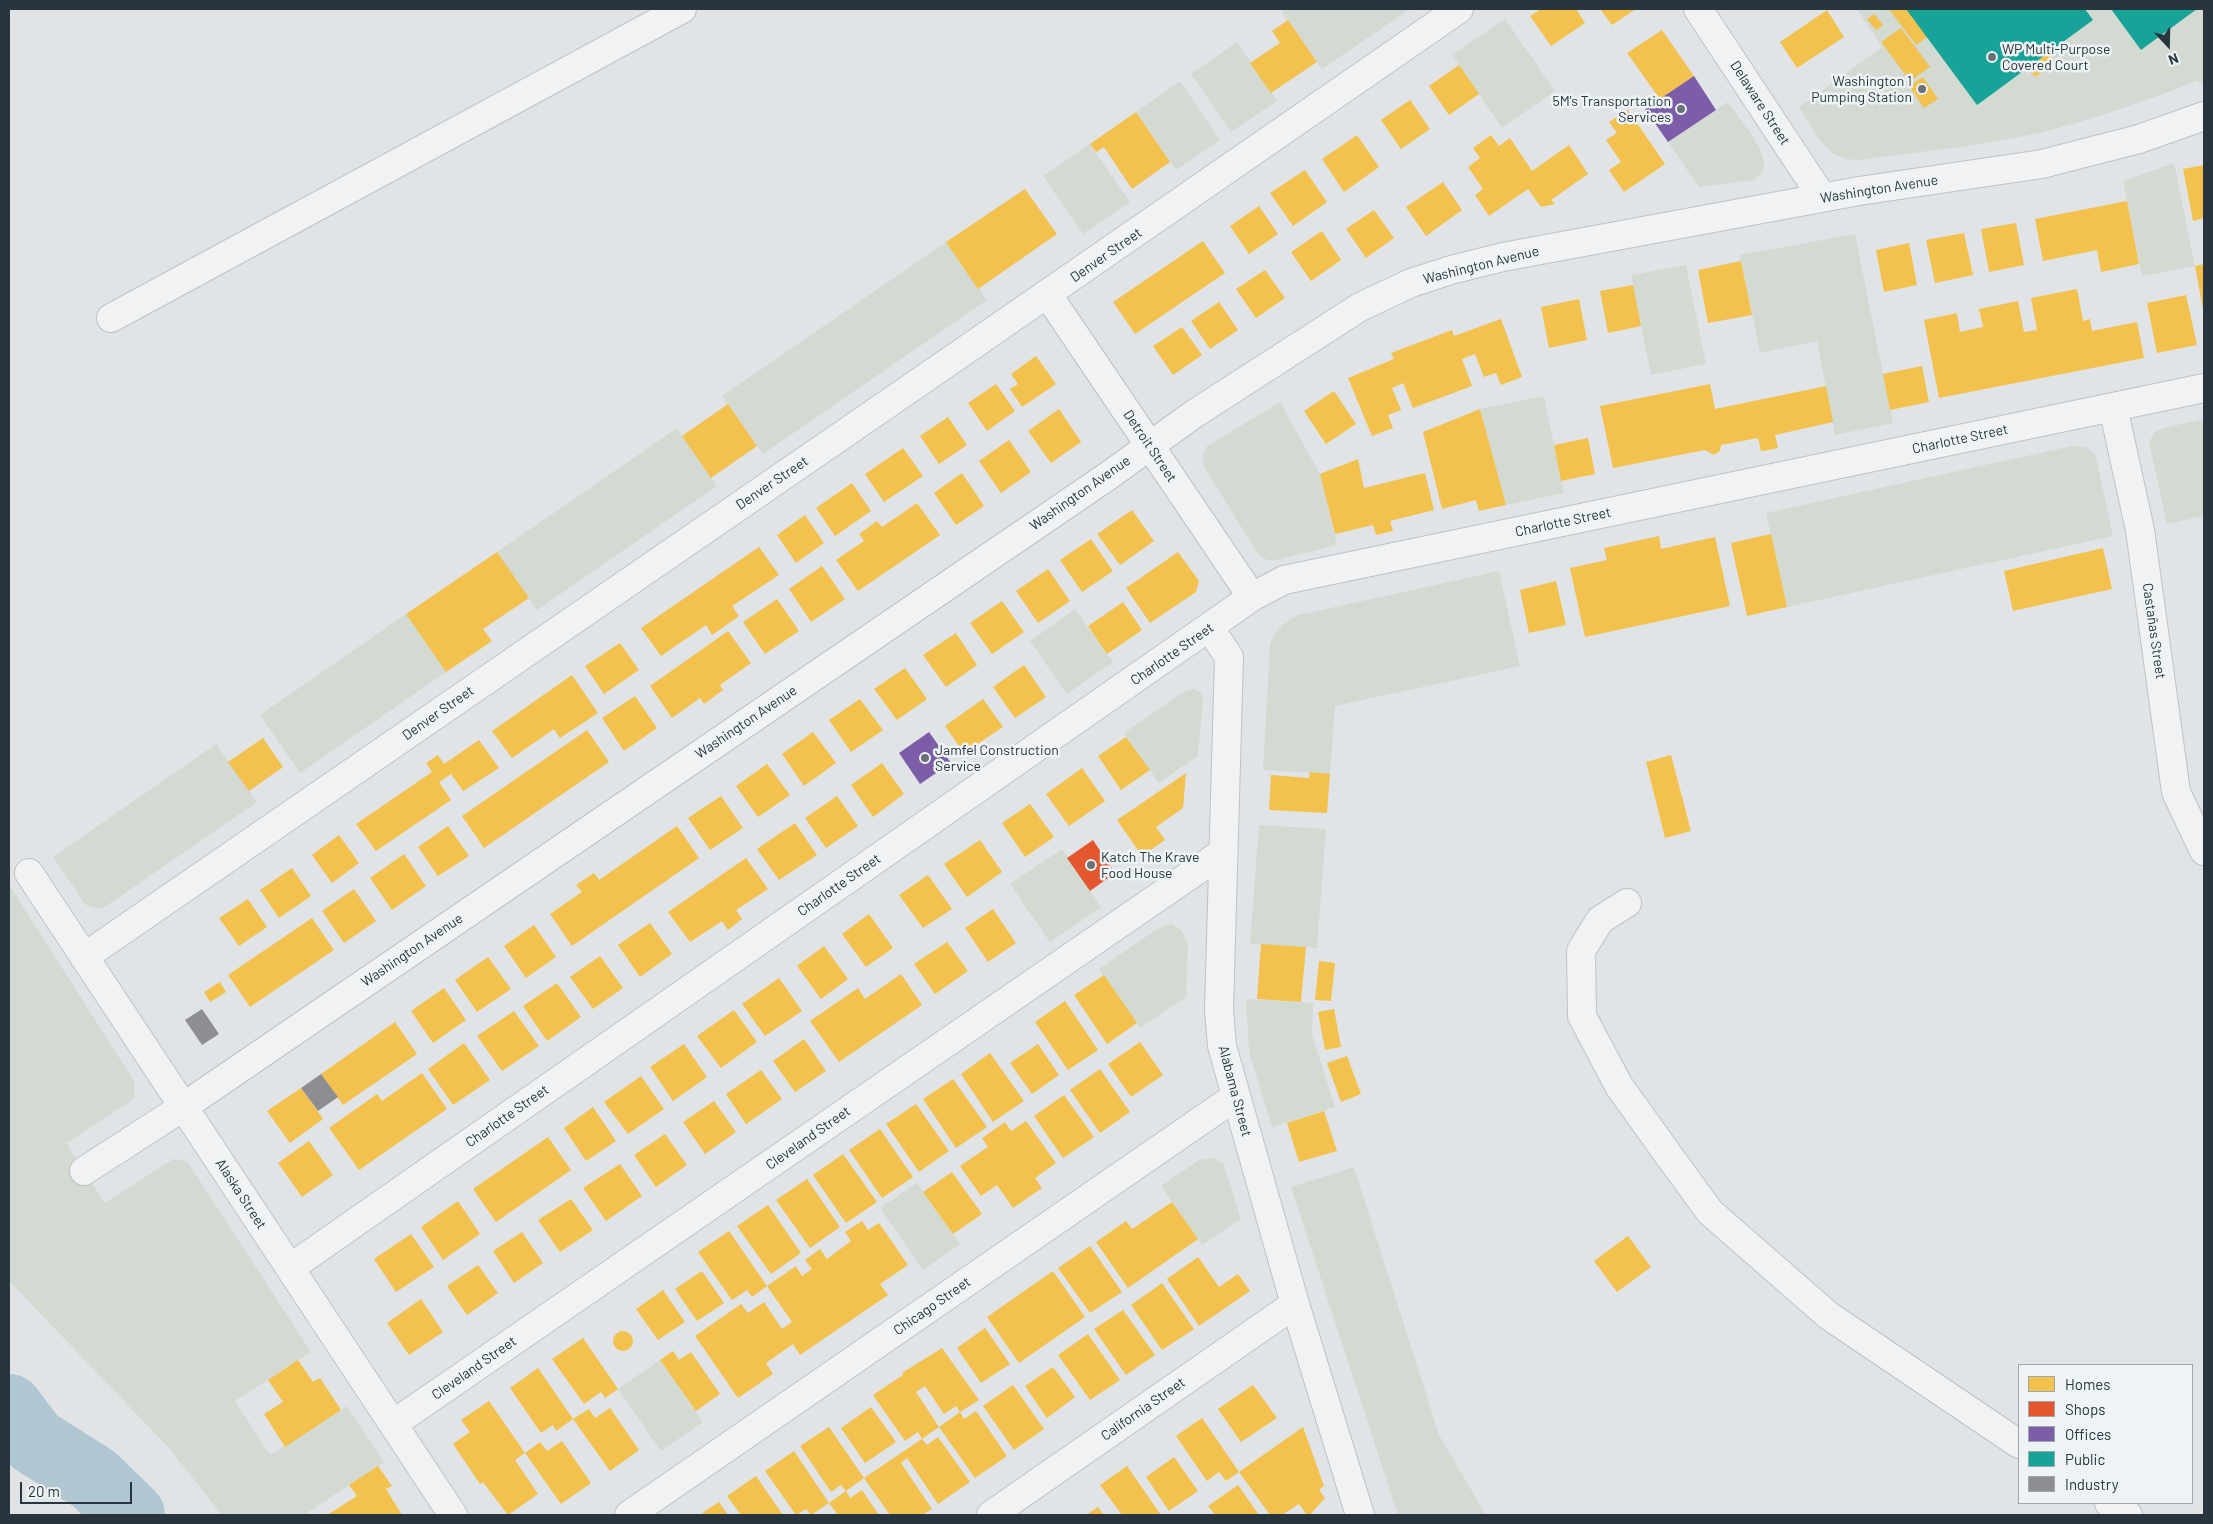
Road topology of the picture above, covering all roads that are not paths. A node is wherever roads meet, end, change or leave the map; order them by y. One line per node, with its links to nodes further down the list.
1 (682, 9): 7 (street)
2 (1459, 9): 6 (street, Denver Street)
3 (1698, 9): 5 (street, Delaware Street)
4 (2204, 116): 5 (street, Washington Avenue)
5 (1822, 197): 10 (street, Washington Avenue)
6 (1048, 295): 10 (street, Detroit Street); 17 (street, Denver Street)
7 (111, 318)
8 (2204, 388): 9 (street, Charlotte Street)
9 (2114, 407): 11 (street, Charlotte Street); 13 (street, Castañas Street)
10 (1150, 446): 11 (street, Detroit Street); 19 (street, Washington Avenue)
11 (1252, 597): 12 (street, Charlotte Street)
12 (1210, 627): 14 (street, Alabama Street); 21 (street, Charlotte Street)
13 (2204, 851)
14 (1222, 853): 18 (street, Alabama Street); 23 (street, Cleveland Street)
15 (29, 873): 17 (street, Alaska Street)
16 (1627, 903): 24 (street)
17 (84, 957): 19 (street, Alaska Street)
18 (1235, 1097): 22 (street, Alabama Street); 27 (street, Chicago Street)
19 (183, 1106): 20 (street, Washington Avenue); 21 (street, Alaska Street)
20 (84, 1171)
21 (290, 1268): 23 (street, Alaska Street)
22 (1295, 1304): 28 (street, California Street); 29 (street, Alabama Street)
23 (393, 1424): 26 (street, Alaska Street)
24 (2018, 1443)
25 (2111, 1504): 30 (street)
26 (454, 1515)
27 (630, 1515)
28 (991, 1515)
29 (1360, 1515)
30 (2128, 1515)

